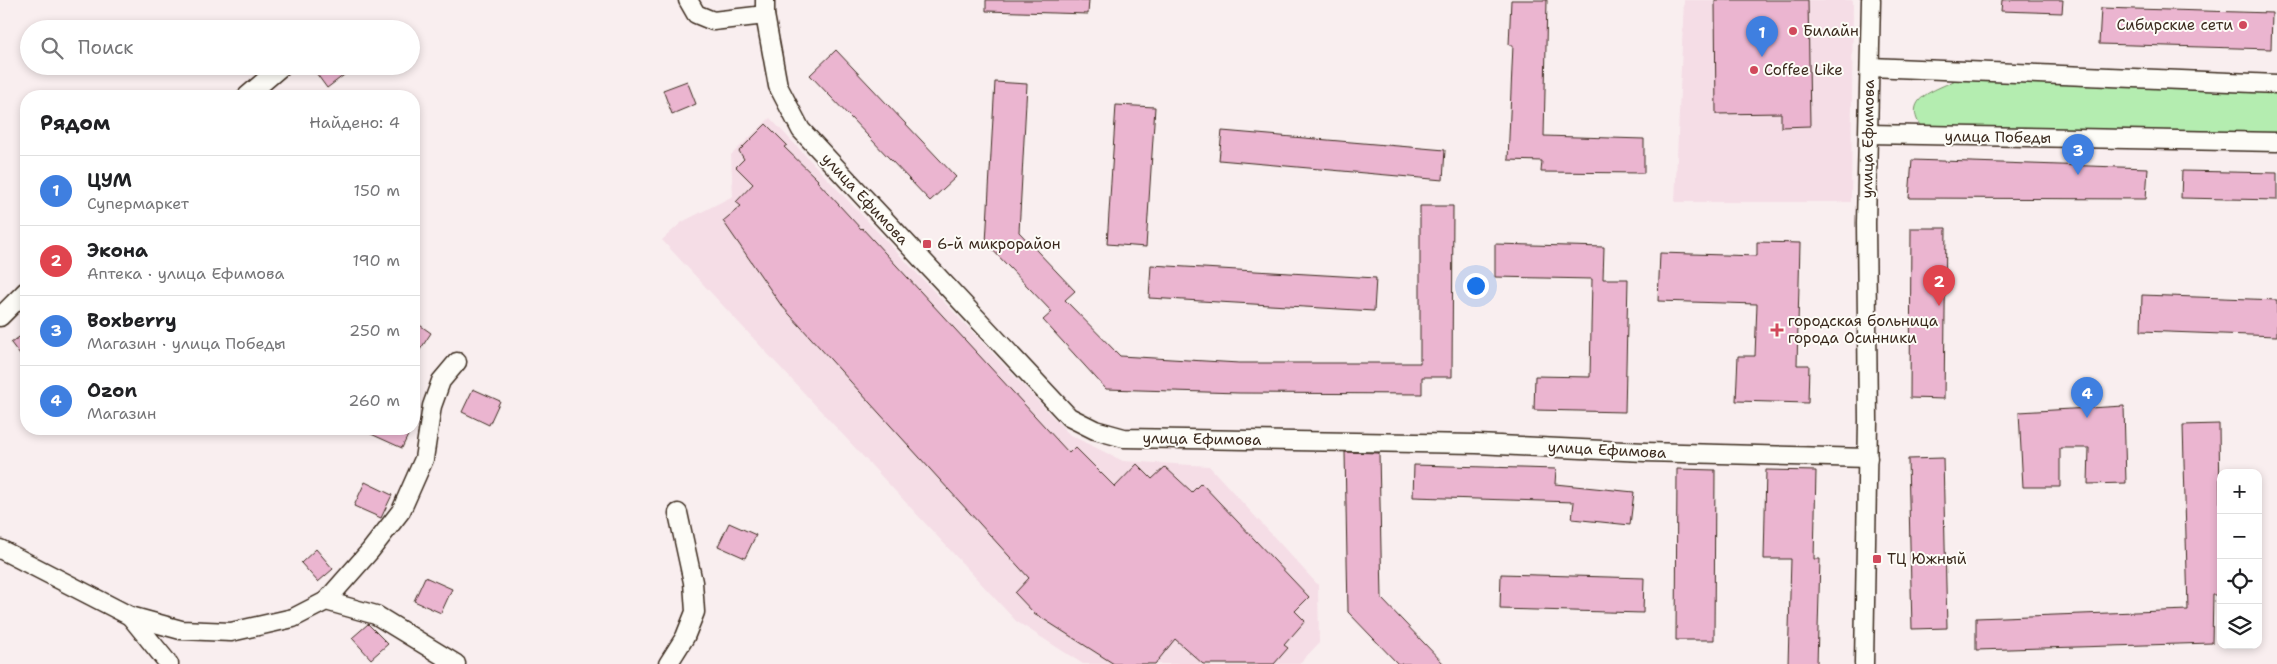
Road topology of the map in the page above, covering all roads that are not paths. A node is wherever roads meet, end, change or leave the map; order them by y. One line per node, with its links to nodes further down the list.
1 (688, 0): 3 (street)
2 (1871, 0): 4 (street, улица Ефимова)
3 (765, 7): 13 (street, улица Ефимова)
4 (1870, 67): 6 (street); 8 (street, улица Ефимова)
5 (272, 75): 7 (street)
6 (2277, 84)
7 (254, 90)
8 (1869, 134): 9 (street, улица Победы); 13 (street, улица Ефимова)
9 (2277, 142)
10 (20, 297): 11 (street)
11 (0, 316)
12 (457, 362): 16 (street)
13 (1868, 458): 21 (street, улица Ефимова)
14 (678, 513): 20 (street)
15 (0, 550): 17 (street)
16 (326, 601): 17 (street); 19 (street)
17 (130, 616): 18 (street)
18 (170, 664)
19 (456, 664)
20 (668, 664)
21 (1864, 664)

